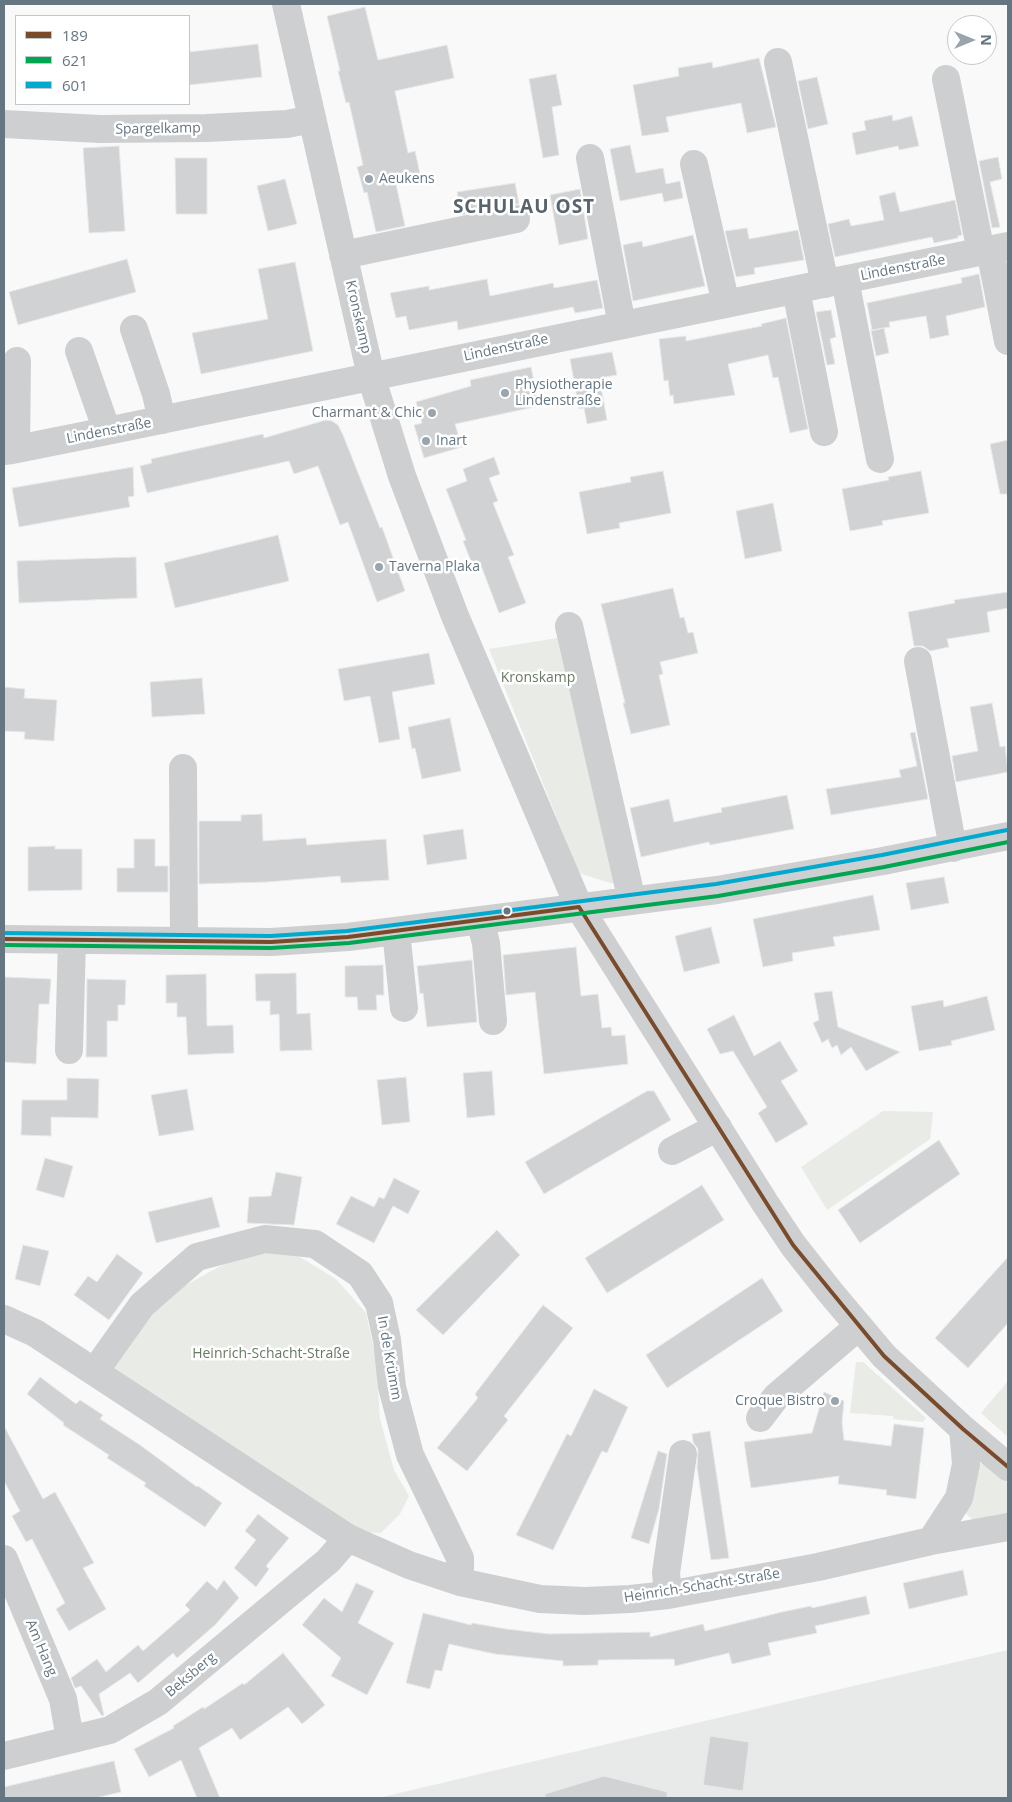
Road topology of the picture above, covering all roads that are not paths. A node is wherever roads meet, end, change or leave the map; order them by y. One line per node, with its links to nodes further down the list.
1 (286, 4): 4 (street, Kronskamp)
2 (778, 62): 11 (street)
3 (946, 79): 9 (street)
4 (312, 119): 5 (street, Spargelkamp); 10 (street, Kronskamp)
5 (4, 124)
6 (590, 158): 14 (street)
7 (694, 164): 13 (street)
8 (516, 219): 10 (street)
9 (993, 250): 11 (street, Lindenstraße); 16 (street)
10 (344, 255): 19 (street, Kronskamp)
11 (835, 282): 12 (street, Lindenstraße); 24 (street)
12 (796, 290): 13 (street, Lindenstraße); 22 (street)
13 (726, 304): 14 (street, Lindenstraße)
14 (622, 325): 19 (street, Lindenstraße)
15 (134, 329): 20 (street)
16 (1008, 341)
17 (79, 351): 21 (street)
18 (17, 361): 23 (street)
19 (372, 376): 20 (street, Lindenstraße); 31 (street, Kronskamp)
20 (162, 420): 21 (street, Lindenstraße)
21 (107, 431): 23 (street, Lindenstraße)
22 (824, 432)
23 (10, 450)
24 (880, 458)
25 (569, 626): 30 (street)
26 (918, 661): 29 (street)
27 (183, 768): 36 (street)
28 (1008, 836): 29 (street)
29 (953, 848): 30 (street)
30 (632, 901): 31 (street)
31 (579, 907): 32 (street); 40 (street, Kronskamp)
32 (480, 920): 33 (street); 38 (street)
33 (396, 931): 36 (street); 37 (street)
34 (4, 939): 35 (street)
35 (72, 940): 36 (street); 39 (street)
36 (184, 941)
37 (404, 1008)
38 (493, 1021)
39 (69, 1050)
40 (718, 1127): 41 (street); 43 (street, Kronskamp)
41 (672, 1151)
42 (4, 1318): 44 (street, Heinrich-Schacht-Straße)
43 (859, 1326): 45 (street); 46 (street, Kronskamp)
44 (95, 1371): 50 (street, Heinrich-Schacht-Straße); 53 (street, In de Krümm)
45 (760, 1418)
46 (963, 1429): 48 (street, Kronskamp); 51 (street)
47 (683, 1454): 54 (street)
48 (1008, 1467)
49 (1008, 1527): 51 (street, Heinrich-Schacht-Straße)
50 (348, 1538): 53 (street, Heinrich-Schacht-Straße); 55 (street, Beksberg)
51 (931, 1540): 54 (street, Heinrich-Schacht-Straße)
52 (4, 1559): 55 (street, Am Hang)
53 (460, 1582): 54 (street, Heinrich-Schacht-Straße)
54 (668, 1595)
55 (70, 1739): 56 (street, Beksberg)
56 (4, 1756)

